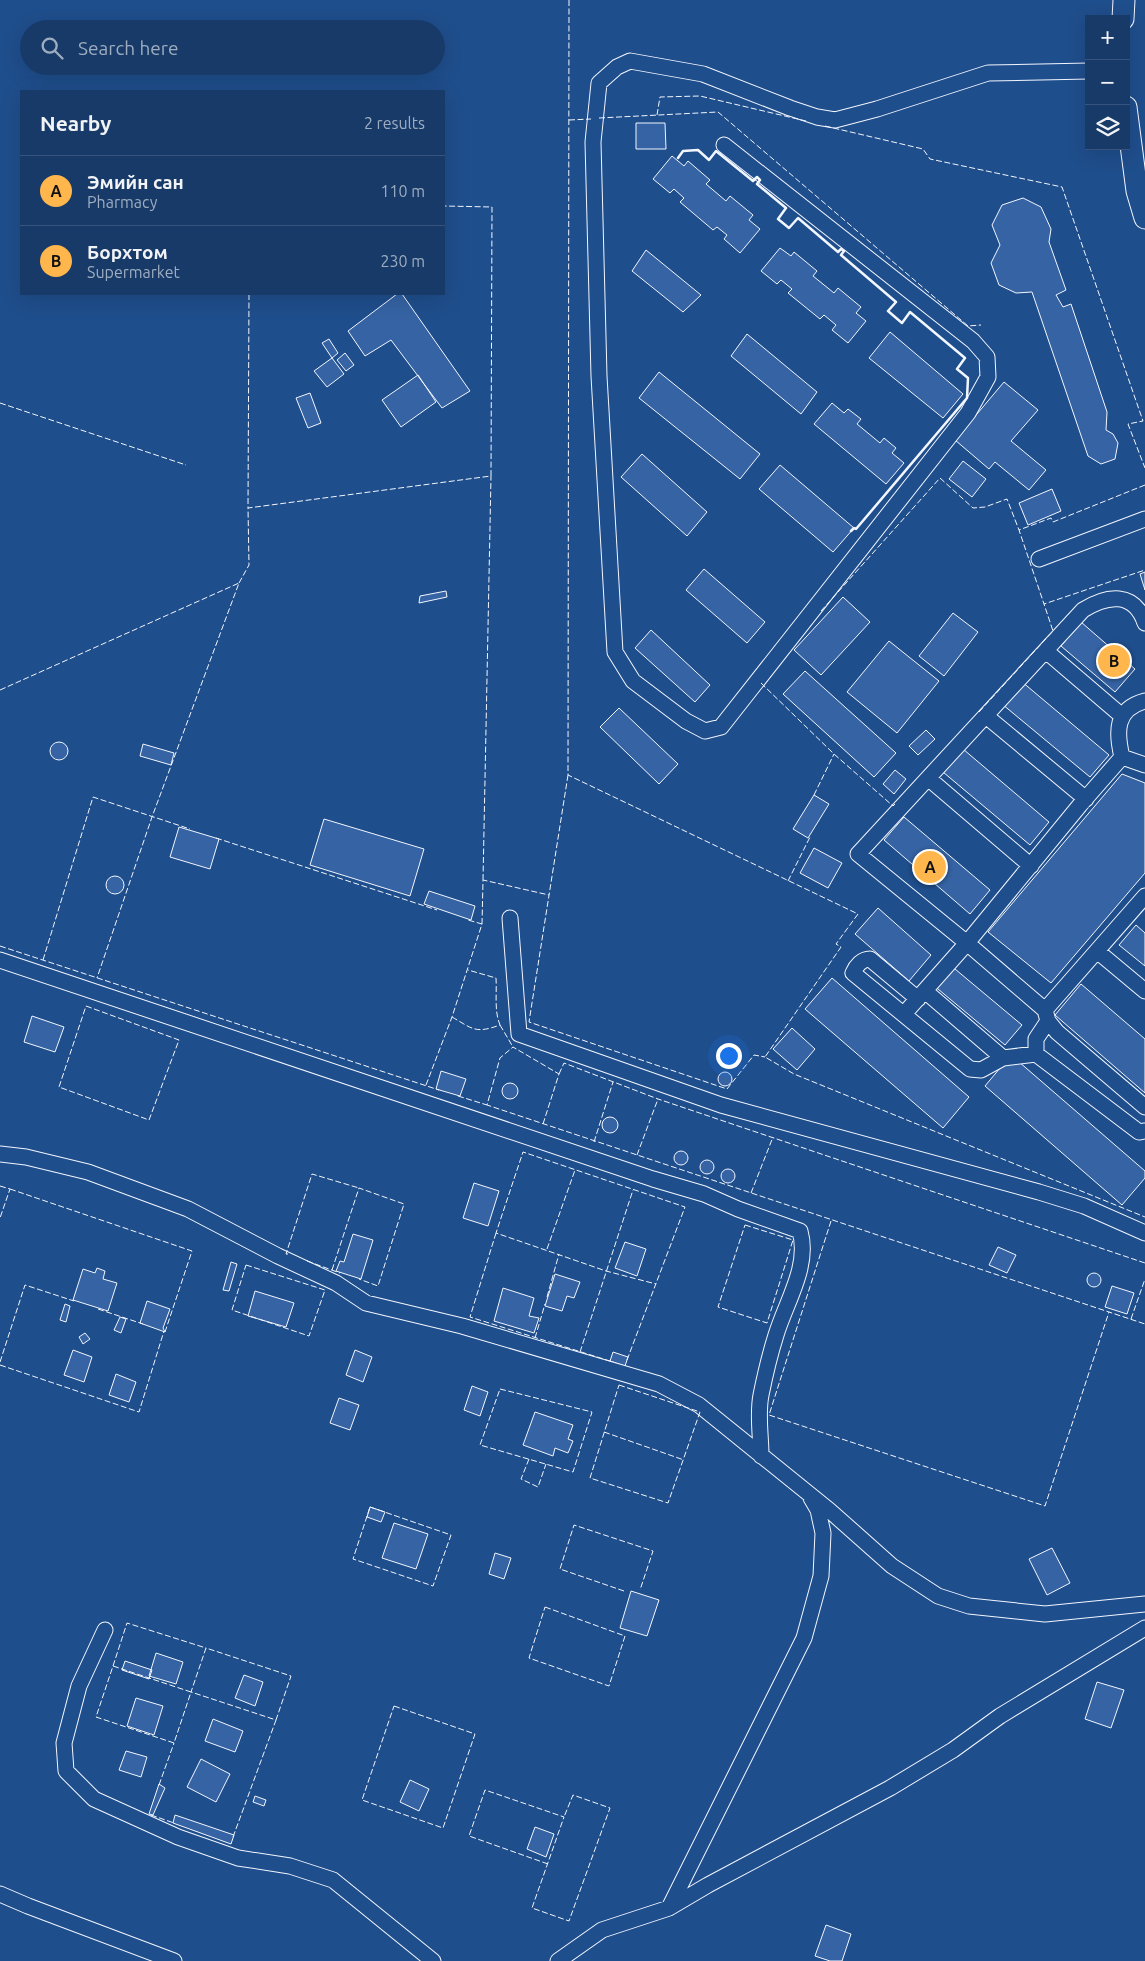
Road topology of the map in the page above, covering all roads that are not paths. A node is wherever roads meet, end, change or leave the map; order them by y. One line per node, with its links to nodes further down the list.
1 (1124, 0): 2 (main road)
2 (1123, 15)
3 (1085, 71): 5 (street)
4 (1130, 138): 6 (main road)
5 (724, 145)
6 (1145, 218)
7 (1145, 519): 8 (street)
8 (1039, 560)
9 (1145, 623): 10 (street)
10 (1046, 651): 12 (street); 13 (street)
11 (1145, 701): 13 (street)
12 (986, 716): 16 (street); 17 (street)
13 (1122, 716): 14 (street)
14 (1122, 757): 15 (street); 17 (street)
15 (1145, 765)
16 (928, 778): 18 (street); 21 (street)
17 (1086, 799): 18 (street)
18 (1031, 866): 21 (street)
19 (1145, 896): 22 (street)
20 (510, 918): 33 (street)
21 (967, 943): 25 (street); 27 (street)
22 (1097, 951): 24 (street); 27 (street)
23 (0, 960): 34 (street)
24 (1145, 991)
25 (921, 995): 26 (street); 26 (street); 29 (street)
26 (904, 1014): 29 (street)
27 (1046, 1015): 28 (street); 30 (street)
28 (1036, 1054): 29 (street); 31 (street)
29 (1003, 1058)
30 (1145, 1107)
31 (1145, 1131)
32 (0, 1154): 34 (street)
33 (1145, 1234)
34 (761, 1456): 35 (street)
35 (808, 1493): 36 (street); 40 (street)
36 (1145, 1604)
37 (1145, 1628): 40 (street)
38 (105, 1630): 42 (street)
39 (0, 1894): 41 (street)
40 (669, 1908): 43 (street)
41 (174, 1961)
42 (433, 1961)
43 (558, 1961)

